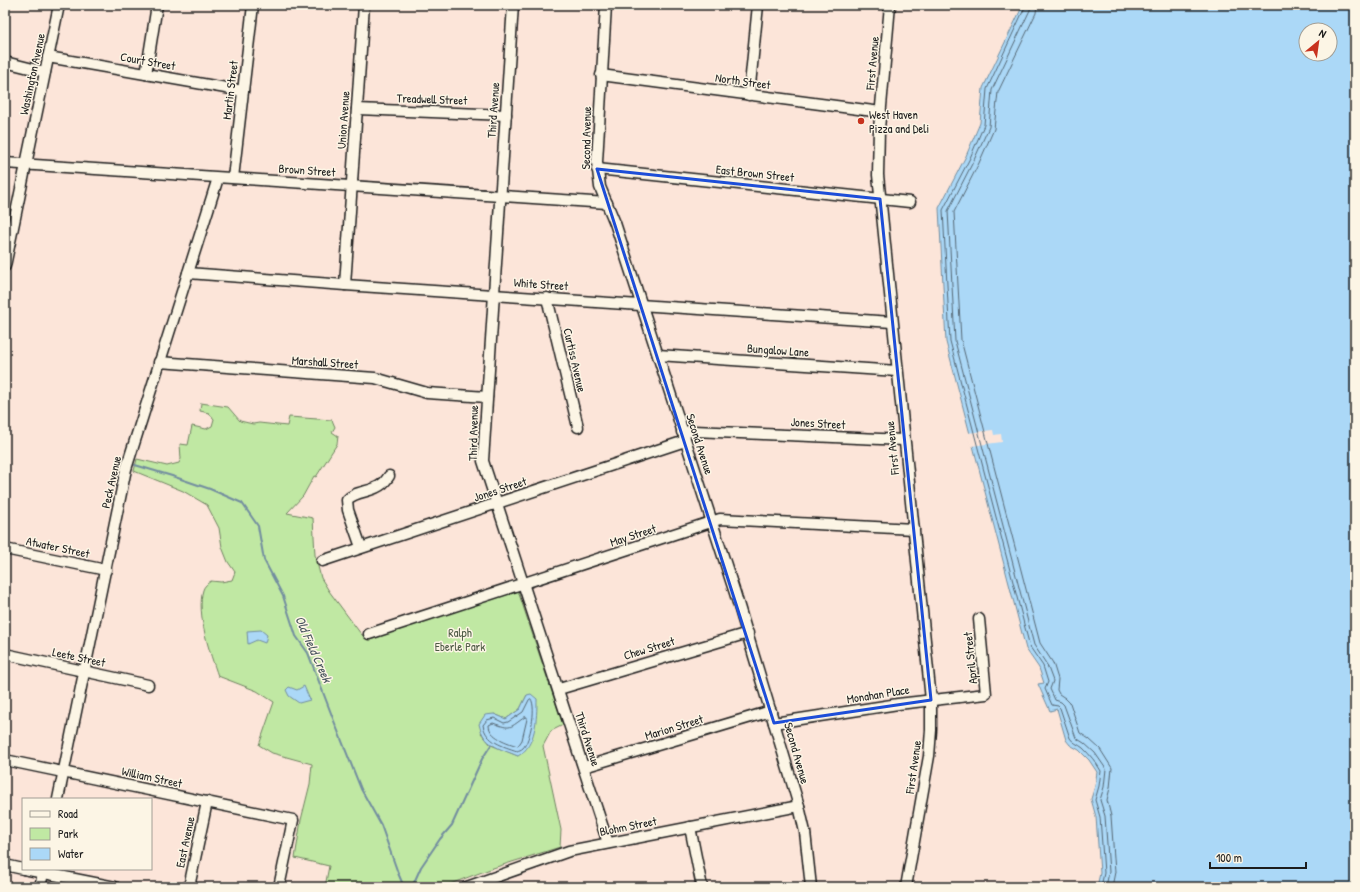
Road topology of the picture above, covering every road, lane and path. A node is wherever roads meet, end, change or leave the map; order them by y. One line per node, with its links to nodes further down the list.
1 (59, 5): 9 (street, Washington Avenue)
2 (157, 5): 12 (street)
3 (254, 5): 14 (street, Martin Street)
4 (364, 5): 16 (street, Union Avenue)
5 (513, 5): 18 (street, Third Avenue)
6 (606, 5): 13 (street, Second Avenue)
7 (758, 5): 15 (street)
8 (890, 5): 17 (street, First Avenue)
9 (48, 58): 11 (street, Washington Avenue); 12 (street, Court Street)
10 (5, 62): 11 (street)
11 (45, 72): 20 (street, Washington Avenue)
12 (146, 74): 14 (street, Court Street)
13 (601, 75): 15 (street, North Street); 21 (street, Second Avenue)
14 (243, 91): 23 (street, Martin Street)
15 (749, 95): 17 (street, North Street)
16 (357, 109): 18 (street, Treadwell Street); 24 (street, Union Avenue)
17 (881, 112): 26 (street, First Avenue)
18 (506, 115): 25 (street, Third Avenue)
19 (5, 163): 20 (street, Brown Street)
20 (26, 165): 22 (street, Brown Street); 29 (street, Washington Avenue)
21 (597, 169): 26 (street, East Brown Street); 28 (street, Second Avenue)
22 (218, 178): 23 (street, Brown Street); 30 (street, Peck Avenue)
23 (233, 178): 24 (street, Brown Street)
24 (352, 186): 25 (street, Brown Street); 31 (street, Union Avenue)
25 (501, 196): 28 (street, Brown Street); 32 (street, Third Avenue)
26 (880, 199): 27 (street, East Brown Street); 35 (street, First Avenue)
27 (910, 202)
28 (607, 203): 34 (street, Second Avenue)
29 (5, 266)
30 (188, 273): 31 (street, White Street); 37 (street, Peck Avenue)
31 (345, 285): 32 (street, White Street)
32 (494, 295): 33 (street, White Street); 39 (street, Third Avenue)
33 (547, 298): 34 (street, White Street); 40 (street, Curtiss Avenue)
34 (642, 304): 35 (street, White Street); 36 (street, Second Avenue)
35 (892, 322): 38 (street, First Avenue)
36 (658, 355): 38 (street, Bungalow Lane); 41 (street, Second Avenue)
37 (159, 362): 39 (street, Marshall Street); 50 (street, Peck Avenue)
38 (897, 371): 42 (street, First Avenue)
39 (487, 397): 44 (street, Third Avenue)
40 (578, 427)
41 (684, 437): 42 (street, Jones Street); 44 (street, Jones Street); 45 (street, Second Avenue)
42 (904, 440): 46 (street, First Avenue)
43 (389, 476): 47 (street)
44 (497, 504): 47 (street, Jones Street); 51 (street, Third Avenue)
45 (712, 523): 46 (street, May Street); 51 (street, May Street); 53 (street, Second Avenue)
46 (914, 529): 60 (street, First Avenue)
47 (361, 547): 49 (street, Jones Street)
48 (5, 549): 50 (street, Atwater Street)
49 (322, 561)
50 (106, 570): 56 (street, Peck Avenue)
51 (523, 584): 54 (street, May Street); 58 (street, Third Avenue)
52 (978, 619): 59 (street, April Street)
53 (748, 633): 58 (street, Chew Street); 61 (street, Second Avenue)
54 (369, 634)
55 (5, 654): 56 (street, Leete Street)
56 (85, 672): 57 (street, Leete Street); 65 (street, Peck Avenue)
57 (148, 685)
58 (559, 689): 64 (street, Third Avenue)
59 (986, 694): 60 (street, Monahan Place)
60 (931, 700): 62 (street, Monahan Place); 82 (street, First Avenue)
61 (771, 711): 62 (street, Second Avenue); 64 (street, Marion Street)
62 (774, 723): 68 (street, Second Avenue)
63 (5, 760): 65 (street, William Street)
64 (584, 767): 70 (street, Third Avenue)
65 (64, 772): 66 (street, Peck Avenue); 67 (street, William Street)
66 (58, 798)
67 (207, 802): 77 (street, East Avenue); 78 (street, William Street)
68 (799, 806): 69 (street, Blohm Street); 81 (street, Second Avenue)
69 (690, 827): 70 (street, Blohm Street); 80 (street)
70 (608, 843): 79 (street, Blohm Street)
71 (5, 865): 72 (street)
72 (22, 869)
73 (34, 870): 74 (street)
74 (44, 871): 75 (street); 76 (street)
75 (40, 887)
76 (115, 887)
77 (189, 887)
78 (279, 887)
79 (467, 887)
80 (702, 887)
81 (811, 887)
82 (906, 887)

